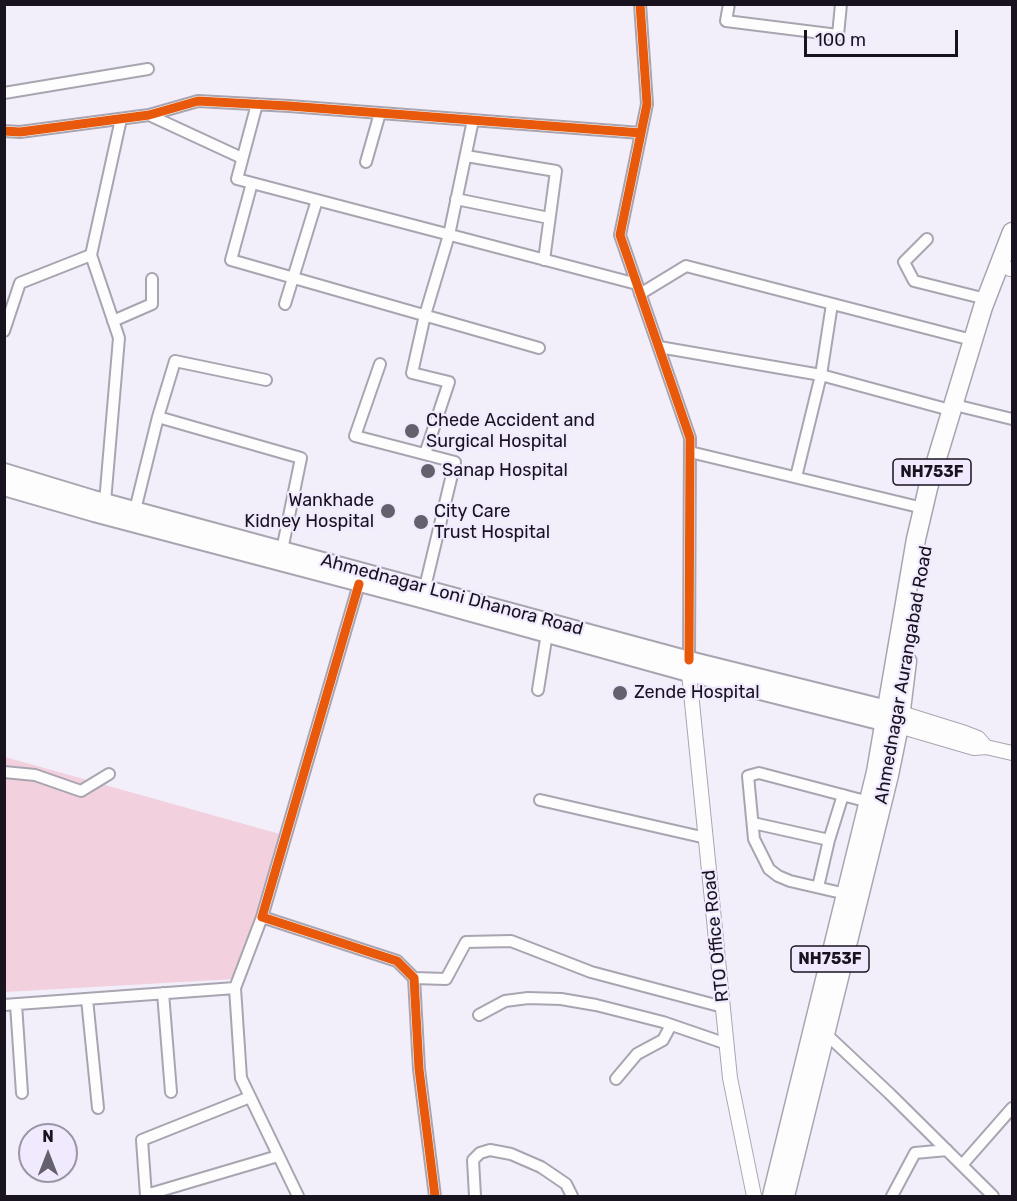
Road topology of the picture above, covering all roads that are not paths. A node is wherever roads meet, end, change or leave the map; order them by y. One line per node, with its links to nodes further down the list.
1 (640, 4): 12 (street)
2 (729, 4): 3 (street)
3 (841, 4)
4 (148, 69): 5 (street)
5 (4, 93)
6 (257, 104): 7 (street); 8 (street); 14 (street)
7 (381, 113): 10 (street); 15 (street)
8 (149, 115): 9 (street); 14 (street)
9 (121, 119): 11 (street); 23 (street)
10 (473, 120): 12 (street); 13 (street)
11 (4, 131)
12 (641, 133): 28 (street)
13 (466, 156): 17 (street); 19 (street)
14 (243, 158): 16 (street)
15 (366, 162)
16 (252, 183): 18 (street); 26 (street)
17 (456, 199): 19 (street); 21 (street)
18 (317, 200): 21 (street); 26 (street)
19 (549, 218): 24 (street)
20 (1012, 232): 29 (highway, NH753F)
21 (449, 235): 24 (street); 32 (street)
22 (927, 239): 29 (street)
23 (91, 255): 33 (street); 34 (street)
24 (544, 260): 28 (street)
25 (1012, 267): 41 (highway, Ahmednagar Aurangabad Road / NH753F)
26 (293, 278): 30 (street); 32 (street)
27 (152, 279): 33 (street)
28 (639, 289): 31 (street); 36 (street)
29 (986, 298): 35 (highway, NH753F)
30 (285, 303)
31 (832, 304): 35 (street); 39 (street)
32 (425, 315): 37 (street); 45 (street)
33 (113, 321): 49 (street)
34 (4, 331)
35 (972, 340): 41 (highway, NH753F)
36 (659, 347): 39 (street); 44 (street)
37 (539, 348)
38 (380, 364): 45 (street)
39 (821, 375): 41 (street); 47 (street)
40 (266, 380): 42 (street)
41 (957, 409): 43 (street); 50 (highway, NH753F); 58 (highway, Ahmednagar Aurangabad Road / NH753F)
42 (158, 417): 51 (street); 52 (street)
43 (1012, 419)
44 (690, 452): 47 (street); 56 (street)
45 (425, 454): 54 (street)
46 (4, 472): 49 (main road, Ahmednagar Loni Dhanora Road)
47 (796, 477): 50 (street)
48 (4, 487): 53 (main road, Ahmednagar Loni Dhanora Road)
49 (105, 502): 51 (main road, Ahmednagar Loni Dhanora Road)
50 (923, 508): 58 (highway, NH753F)
51 (135, 510): 52 (main road, Ahmednagar Loni Dhanora Road)
52 (282, 550): 54 (main road, Ahmednagar Loni Dhanora Road)
53 (359, 584): 55 (main road, Ahmednagar Loni Dhanora Road); 70 (street)
54 (425, 587): 56 (main road, Ahmednagar Loni Dhanora Road)
55 (547, 633): 56 (main road, Ahmednagar Loni Dhanora Road); 57 (street)
56 (689, 666): 58 (main road, Ahmednagar Loni Dhanora Road); 66 (street, RTO Office Road)
57 (538, 690)
58 (893, 717): 59 (street); 64 (highway, NH753F); 79 (highway, Ahmednagar Aurangabad Road / NH753F)
59 (1012, 753)
60 (4, 771): 61 (street)
61 (109, 774)
62 (843, 795): 64 (street); 65 (street); 67 (street)
63 (540, 800): 66 (street)
64 (869, 802): 69 (highway, NH753F)
65 (753, 824): 67 (street); 68 (street)
66 (706, 838): 76 (street, RTO Office Road)
67 (829, 840): 68 (street)
68 (818, 887): 69 (street)
69 (846, 894): 97 (highway, NH753F)
70 (262, 918): 71 (street); 72 (street)
71 (414, 978): 76 (street); 93 (street)
72 (235, 988): 73 (street); 84 (street)
73 (163, 993): 74 (street); 82 (street)
74 (87, 999): 75 (street); 85 (street)
75 (10, 1005): 83 (street)
76 (723, 1007): 80 (street, RTO Office Road)
77 (479, 1015): 78 (street)
78 (671, 1025): 80 (street); 81 (street)
79 (825, 1033): 87 (street); 98 (highway, Ahmednagar Aurangabad Road / NH753F)
80 (727, 1044): 96 (street, RTO Office Road)
81 (615, 1079)
82 (171, 1092)
83 (22, 1093)
84 (250, 1097): 88 (street); 90 (street)
85 (98, 1107)
86 (1012, 1108): 89 (street)
87 (947, 1150): 89 (street); 99 (street)
88 (278, 1156): 90 (street); 92 (street)
89 (962, 1165): 91 (street)
90 (146, 1196)
91 (991, 1196)
92 (298, 1197)
93 (435, 1197)
94 (475, 1197): 95 (street)
95 (572, 1197)
96 (754, 1197)
97 (771, 1197)
98 (785, 1197)
99 (892, 1197)

